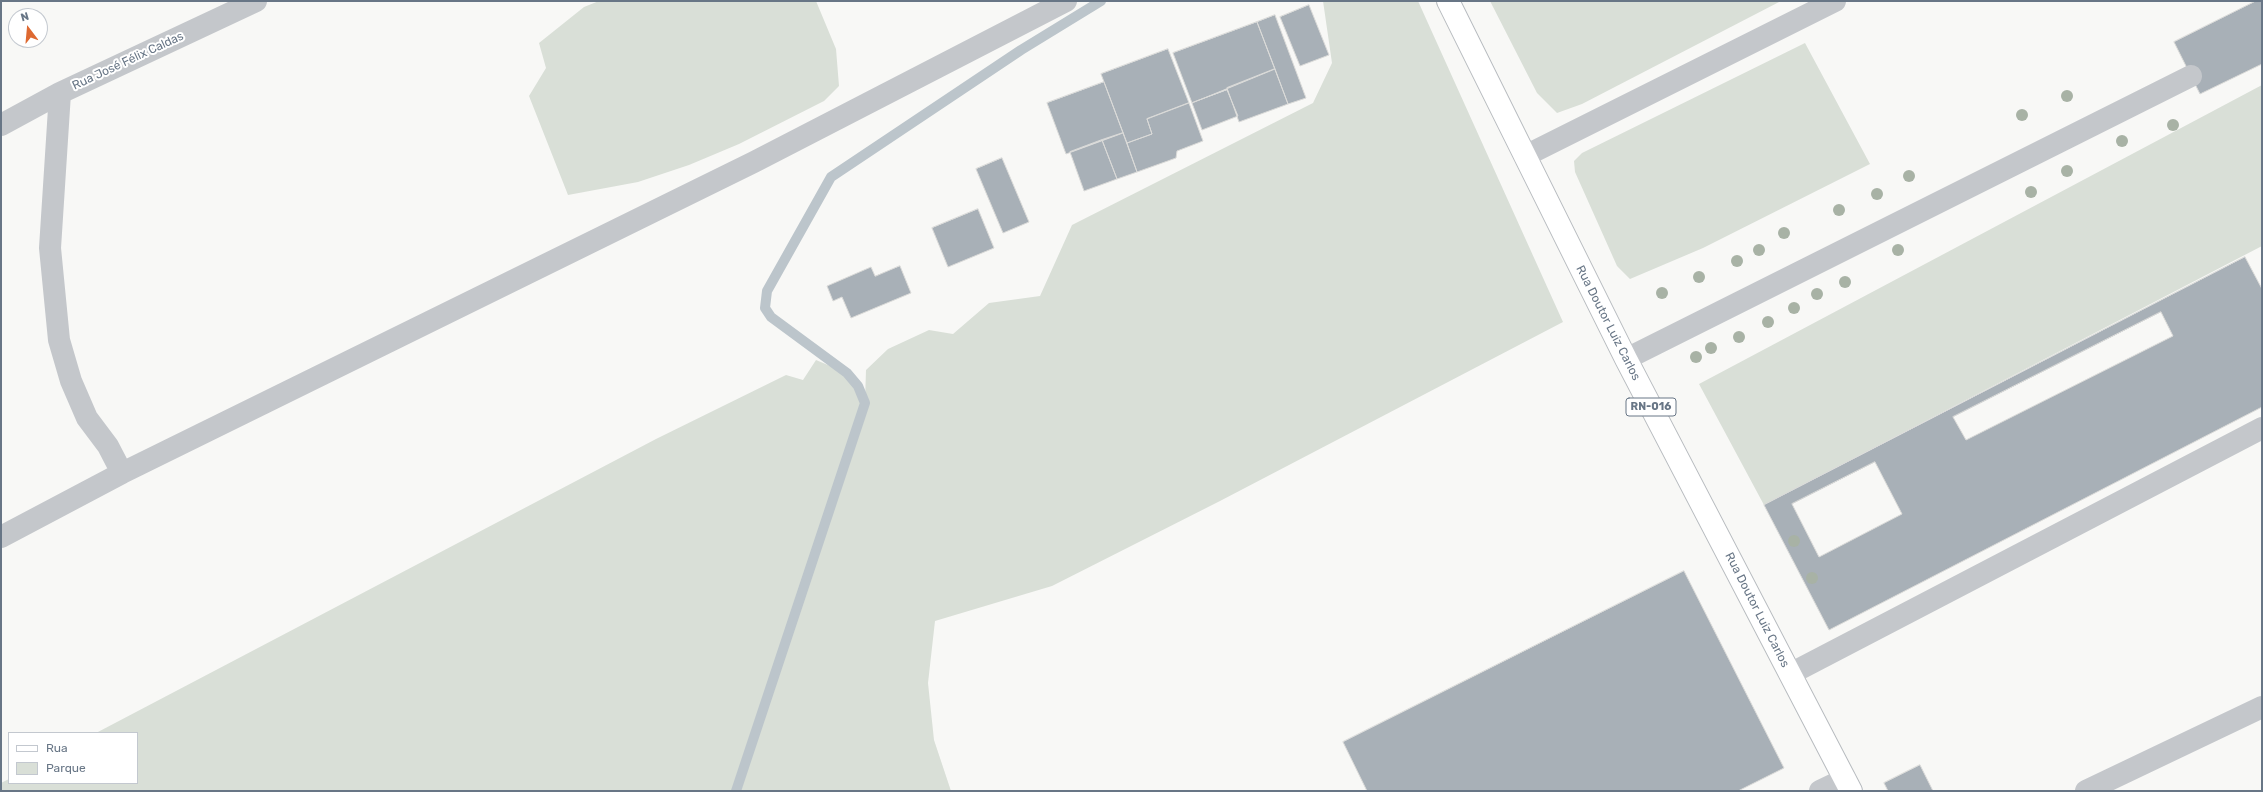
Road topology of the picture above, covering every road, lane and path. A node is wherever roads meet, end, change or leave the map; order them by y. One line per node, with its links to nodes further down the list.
1 (256, 1): 6 (street, Rua José Félix Caldas)
2 (1066, 1): 11 (street)
3 (1448, 1): 8 (main road, Rua Doutor Luiz Carlos / RN-016)
4 (1835, 1): 8 (street)
5 (2191, 76): 9 (street)
6 (60, 93): 7 (street, Rua José Félix Caldas); 11 (street)
7 (1, 125)
8 (1525, 156): 9 (main road, Rua Doutor Luiz Carlos / RN-016)
9 (1626, 359): 13 (main road, Rua Doutor Luiz Carlos / RN-016)
10 (2262, 428): 13 (street)
11 (122, 473): 12 (street)
12 (1, 537)
13 (1790, 674): 15 (main road, Rua Doutor Luiz Carlos / RN-016)
14 (2262, 707): 17 (street)
15 (1848, 785): 16 (street)
16 (1820, 791)
17 (2086, 791)

